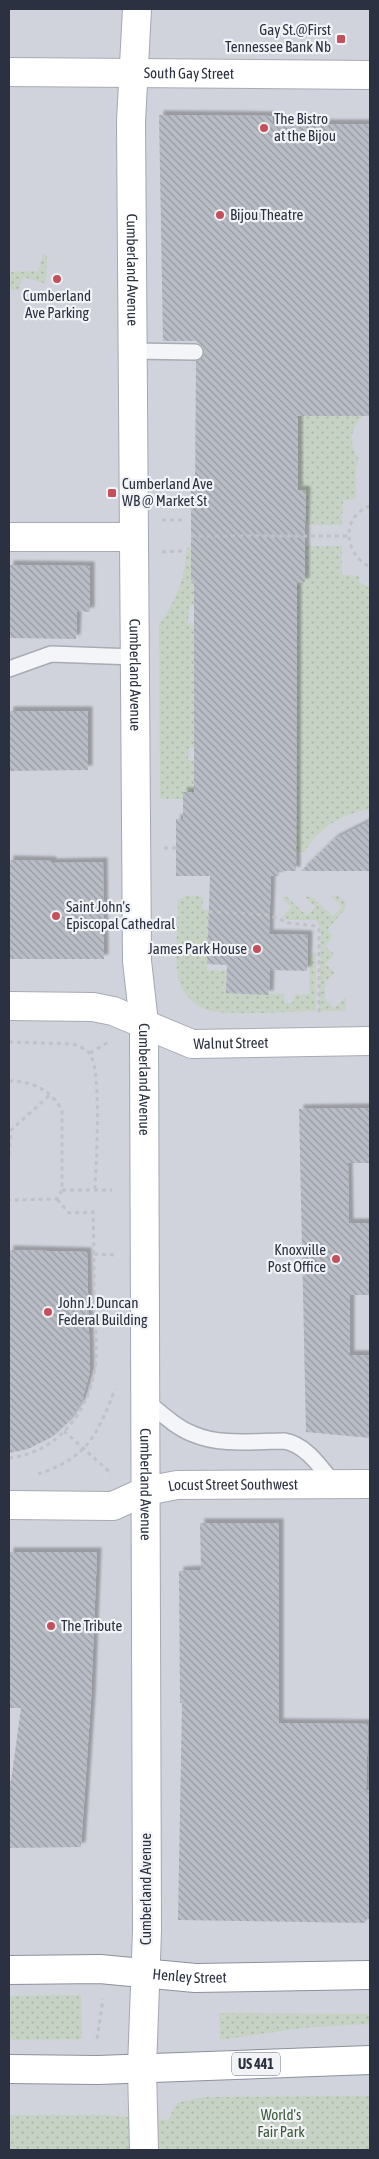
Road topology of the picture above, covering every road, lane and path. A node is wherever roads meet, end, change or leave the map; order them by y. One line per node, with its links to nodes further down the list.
1 (137, 9): 3 (main road, Cumberland Avenue)
2 (9, 72): 3 (main road, South Gay Street)
3 (134, 74): 4 (main road, South Gay Street); 5 (main road, Cumberland Avenue)
4 (370, 75)
5 (132, 351): 6 (lane); 13 (main road, Cumberland Avenue)
6 (195, 352)
7 (370, 506): 11 (path)
8 (156, 520): 9 (path)
9 (183, 520)
10 (191, 536): 11 (path)
11 (349, 536): 16 (path)
12 (9, 537): 13 (main road)
13 (134, 537): 17 (main road, Cumberland Avenue)
14 (156, 551): 15 (path)
15 (182, 552)
16 (370, 566)
17 (135, 657): 18 (lane); 24 (main road, Cumberland Avenue)
18 (9, 669)
19 (161, 848): 20 (path)
20 (176, 848)
21 (209, 912): 23 (path)
22 (9, 1006): 24 (main road, Walnut Street)
23 (319, 1015)
24 (144, 1023): 26 (main road, Walnut Street); 41 (main road, Cumberland Avenue)
25 (114, 1039): 28 (path)
26 (370, 1041)
27 (9, 1042): 28 (path)
28 (90, 1053): 34 (path)
29 (9, 1081): 30 (path)
30 (51, 1094): 31 (path); 33 (path)
31 (10, 1129): 32 (path)
32 (9, 1156)
33 (62, 1190): 34 (path); 36 (path)
34 (95, 1190): 35 (path)
35 (112, 1190)
36 (57, 1199): 37 (path); 38 (path)
37 (9, 1200)
38 (94, 1254): 39 (path); 42 (path)
39 (115, 1255)
40 (116, 1386): 43 (path)
41 (146, 1401): 47 (lane); 49 (main road, Cumberland Avenue)
42 (64, 1431): 43 (path); 44 (path)
43 (84, 1448): 45 (path); 46 (path)
44 (9, 1458)
45 (32, 1476)
46 (114, 1476)
47 (335, 1484): 48 (main road, Locust Street Southwest); 49 (main road, Locust Street Southwest)
48 (370, 1484)
49 (146, 1491): 50 (main road, Locust Street Southwest); 52 (main road, Cumberland Avenue)
50 (9, 1505)
51 (9, 1970): 52 (main road, Henley Street)
52 (145, 1972): 53 (main road, Henley Street); 57 (main road, Cumberland Avenue)
53 (370, 1974)
54 (103, 1999): 55 (path)
55 (97, 2039)
56 (370, 2060): 57 (main road, US 441)
57 (142, 2068): 58 (main road, US 441); 59 (main road, Cumberland Avenue)
58 (9, 2069)
59 (144, 2150)

